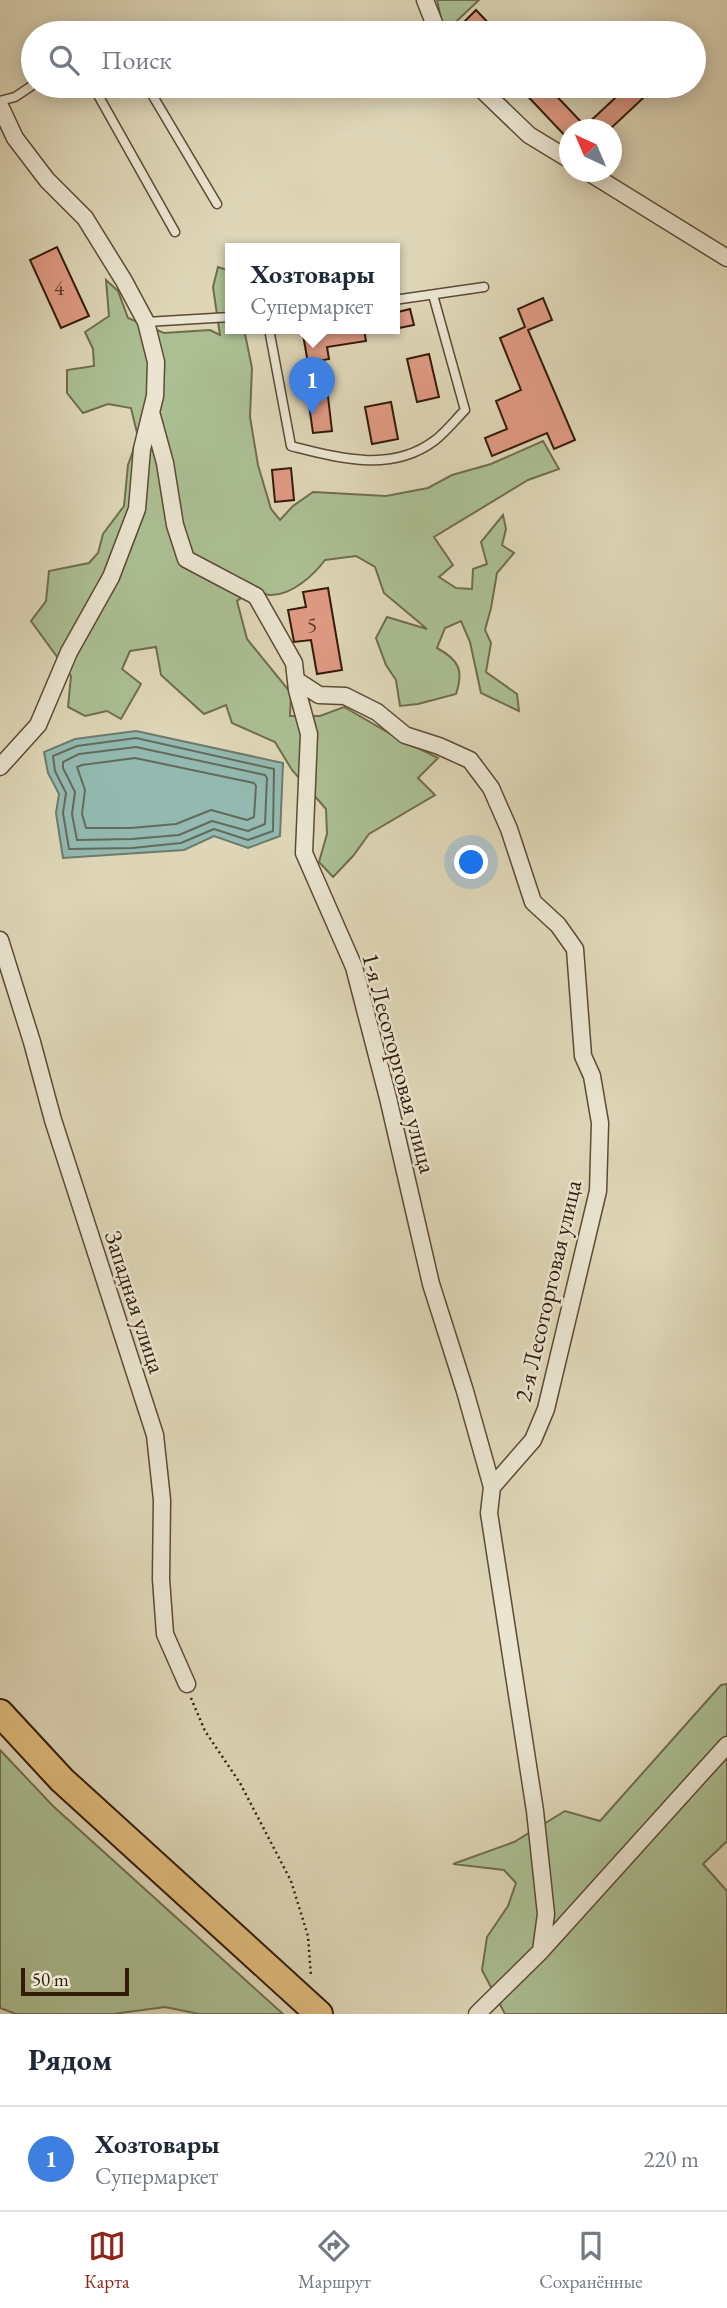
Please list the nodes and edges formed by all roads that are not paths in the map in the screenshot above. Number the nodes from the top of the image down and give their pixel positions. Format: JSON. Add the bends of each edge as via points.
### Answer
{"nodes":[{"id":1,"x":425,"y":0,"type":"edge"},
{"id":2,"x":433,"y":21,"type":"edge"},
{"id":3,"x":21,"y":93,"type":"edge"},
{"id":4,"x":100,"y":98,"type":"edge"},
{"id":5,"x":154,"y":98,"type":"edge"},
{"id":6,"x":490,"y":98,"type":"edge"},
{"id":7,"x":0,"y":104,"type":"edge"},
{"id":8,"x":559,"y":154,"type":"edge"},
{"id":9,"x":604,"y":182,"type":"edge"},
{"id":10,"x":217,"y":204,"type":"dead end"},
{"id":11,"x":175,"y":232,"type":"dead end"},
{"id":12,"x":727,"y":258,"type":"edge"},
{"id":13,"x":484,"y":286,"type":"dead end"},
{"id":14,"x":433,"y":295,"type":"junction"},
{"id":15,"x":400,"y":299,"type":"edge"},
{"id":16,"x":225,"y":317,"type":"edge"},
{"id":17,"x":145,"y":322,"type":"junction"},
{"id":18,"x":270,"y":334,"type":"edge"},
{"id":19,"x":151,"y":412,"type":"junction"},
{"id":20,"x":296,"y":680,"type":"junction"},
{"id":21,"x":0,"y":767,"type":"edge"},
{"id":22,"x":0,"y":940,"type":"edge"},
{"id":23,"x":492,"y":1487,"type":"junction"},
{"id":24,"x":187,"y":1684,"type":"road end"},
{"id":25,"x":0,"y":1713,"type":"edge"},
{"id":26,"x":727,"y":1745,"type":"edge"},
{"id":27,"x":541,"y":1951,"type":"junction"},
{"id":28,"x":316,"y":2011,"type":"edge"},
{"id":29,"x":477,"y":2014,"type":"edge"}],
"edges":[{"from":1,"to":2,"type":"street"},
{"from":3,"to":7,"type":"lane"},
{"from":4,"to":11,"type":"lane"},
{"from":5,"to":10,"type":"lane"},
{"from":6,"to":8,"type":"street","via":[[529,135]]},
{"from":7,"to":17,"type":"street","via":[[15,138],[47,180],[85,218]]},
{"from":9,"to":12,"type":"street"},
{"from":13,"to":14,"type":"lane"},
{"from":14,"to":15,"type":"lane"},
{"from":14,"to":18,"type":"lane","via":[[465,410],[433,442],[400,458],[362,462],[291,446]]},
{"from":16,"to":17,"type":"lane"},
{"from":17,"to":19,"type":"street","via":[[156,362]]},
{"from":19,"to":20,"type":"street","name":"1-я Лесоторговая улица","via":[[186,559],[256,596],[294,663]]},
{"from":19,"to":21,"type":"street","via":[[142,449],[137,509],[111,577],[69,652],[38,725]]},
{"from":20,"to":23,"type":"street","name":"1-я Лесоторговая улица","via":[[309,734],[304,853],[354,967],[431,1284]]},
{"from":20,"to":23,"type":"street","name":"2-я Лесоторговая улица","via":[[319,695],[345,696],[377,712],[405,736],[470,760],[491,788],[533,902],[575,949],[583,1056],[592,1076],[600,1123],[598,1191],[546,1409],[533,1440]]},
{"from":22,"to":24,"type":"street","name":"Западная улица","via":[[155,1435],[162,1500],[165,1634]]},
{"from":23,"to":27,"type":"street","via":[[489,1513],[547,1914]]},
{"from":25,"to":28,"type":"main road","via":[[62,1780]]},
{"from":26,"to":27,"type":"street"},
{"from":27,"to":29,"type":"street"}]}
